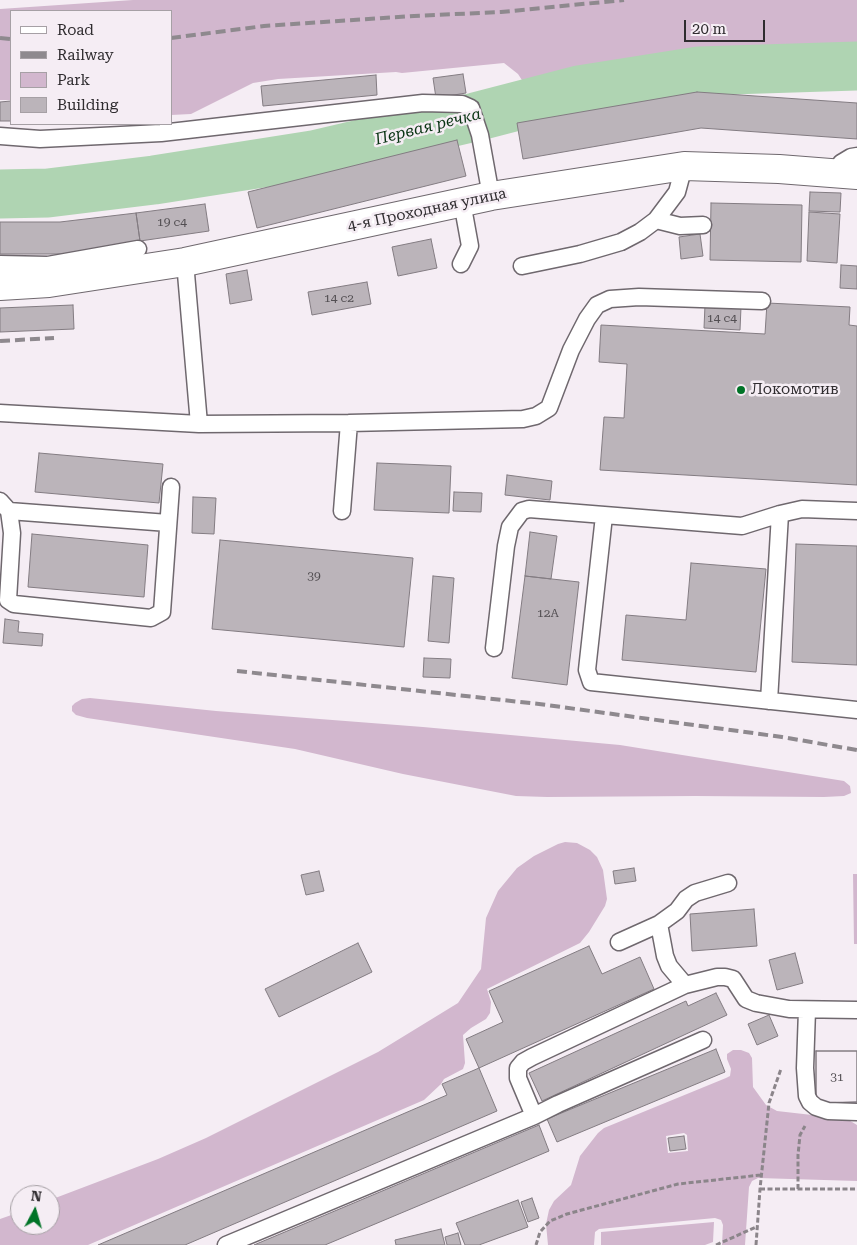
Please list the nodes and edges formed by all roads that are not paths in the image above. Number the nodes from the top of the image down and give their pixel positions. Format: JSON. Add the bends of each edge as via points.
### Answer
{"nodes":[{"id":1,"x":0,"y":136,"type":"edge"},
{"id":2,"x":857,"y":156,"type":"edge"},
{"id":3,"x":684,"y":166,"type":"junction"},
{"id":4,"x":847,"y":174,"type":"edge"},
{"id":5,"x":491,"y":196,"type":"junction"},
{"id":6,"x":462,"y":202,"type":"junction"},
{"id":7,"x":656,"y":220,"type":"junction"},
{"id":8,"x":703,"y":226,"type":"dead end"},
{"id":9,"x":138,"y":249,"type":"dead end"},
{"id":10,"x":184,"y":262,"type":"junction"},
{"id":11,"x":0,"y":264,"type":"edge"},
{"id":12,"x":461,"y":264,"type":"dead end"},
{"id":13,"x":522,"y":266,"type":"dead end"},
{"id":14,"x":0,"y":286,"type":"edge"},
{"id":15,"x":762,"y":301,"type":"dead end"},
{"id":16,"x":0,"y":413,"type":"edge"},
{"id":17,"x":349,"y":423,"type":"junction"},
{"id":18,"x":199,"y":424,"type":"junction"},
{"id":19,"x":171,"y":487,"type":"dead end"},
{"id":20,"x":4,"y":506,"type":"edge"},
{"id":21,"x":342,"y":511,"type":"dead end"},
{"id":22,"x":857,"y":511,"type":"edge"},
{"id":23,"x":780,"y":514,"type":"junction"},
{"id":24,"x":604,"y":516,"type":"junction"},
{"id":25,"x":168,"y":523,"type":"junction"},
{"id":26,"x":494,"y":648,"type":"dead end"},
{"id":27,"x":769,"y":700,"type":"junction"},
{"id":28,"x":857,"y":710,"type":"edge"},
{"id":29,"x":728,"y":883,"type":"dead end"},
{"id":30,"x":659,"y":924,"type":"junction"},
{"id":31,"x":619,"y":942,"type":"dead end"},
{"id":32,"x":686,"y":984,"type":"junction"},
{"id":33,"x":807,"y":1010,"type":"junction"},
{"id":34,"x":857,"y":1010,"type":"edge"},
{"id":35,"x":703,"y":1040,"type":"dead end"},
{"id":36,"x":857,"y":1112,"type":"edge"},
{"id":37,"x":534,"y":1116,"type":"junction"},
{"id":38,"x":226,"y":1245,"type":"edge"}],
"edges":[{"from":1,"to":5,"type":"lane","via":[[40,139],[161,133],[423,103],[462,104],[471,108],[480,134]]},
{"from":2,"to":4,"type":"lane","via":[[841,163]]},
{"from":3,"to":4,"type":"street","name":"4-я Проходная улица"},
{"from":3,"to":5,"type":"street","name":"4-я Проходная улица"},
{"from":3,"to":7,"type":"lane","via":[[677,192]]},
{"from":5,"to":6,"type":"street","name":"4-я Проходная улица"},
{"from":6,"to":10,"type":"street","name":"4-я Проходная улица"},
{"from":6,"to":12,"type":"lane","via":[[470,246]]},
{"from":7,"to":8,"type":"lane","via":[[680,226]]},
{"from":7,"to":13,"type":"lane","via":[[621,242]]},
{"from":9,"to":11,"type":"lane","via":[[48,265]]},
{"from":10,"to":14,"type":"street","name":"4-я Проходная улица","via":[[49,283]]},
{"from":10,"to":18,"type":"lane"},
{"from":15,"to":17,"type":"lane","via":[[610,298],[597,305],[587,319],[571,350],[549,408],[536,416],[523,419]]},
{"from":16,"to":18,"type":"lane"},
{"from":17,"to":18,"type":"lane"},
{"from":17,"to":21,"type":"lane"},
{"from":19,"to":25,"type":"lane"},
{"from":20,"to":25,"type":"lane"},
{"from":20,"to":25,"type":"lane","via":[[12,533],[8,600],[14,604],[151,618],[162,612]]},
{"from":22,"to":23,"type":"lane","via":[[802,509]]},
{"from":23,"to":24,"type":"lane","via":[[742,526]]},
{"from":23,"to":27,"type":"lane"},
{"from":24,"to":26,"type":"lane","via":[[529,509],[516,518],[510,527],[506,546]]},
{"from":24,"to":27,"type":"lane","via":[[587,670],[591,682]]},
{"from":27,"to":28,"type":"lane"},
{"from":29,"to":30,"type":"lane","via":[[696,893]]},
{"from":30,"to":31,"type":"lane"},
{"from":30,"to":32,"type":"lane","via":[[669,966]]},
{"from":32,"to":33,"type":"lane","via":[[725,977],[733,979],[746,999]]},
{"from":32,"to":37,"type":"lane","via":[[523,1062],[518,1068],[518,1078]]},
{"from":33,"to":34,"type":"lane"},
{"from":33,"to":36,"type":"lane","via":[[806,1096],[816,1107],[828,1111]]},
{"from":35,"to":37,"type":"lane"},
{"from":37,"to":38,"type":"lane"}]}
